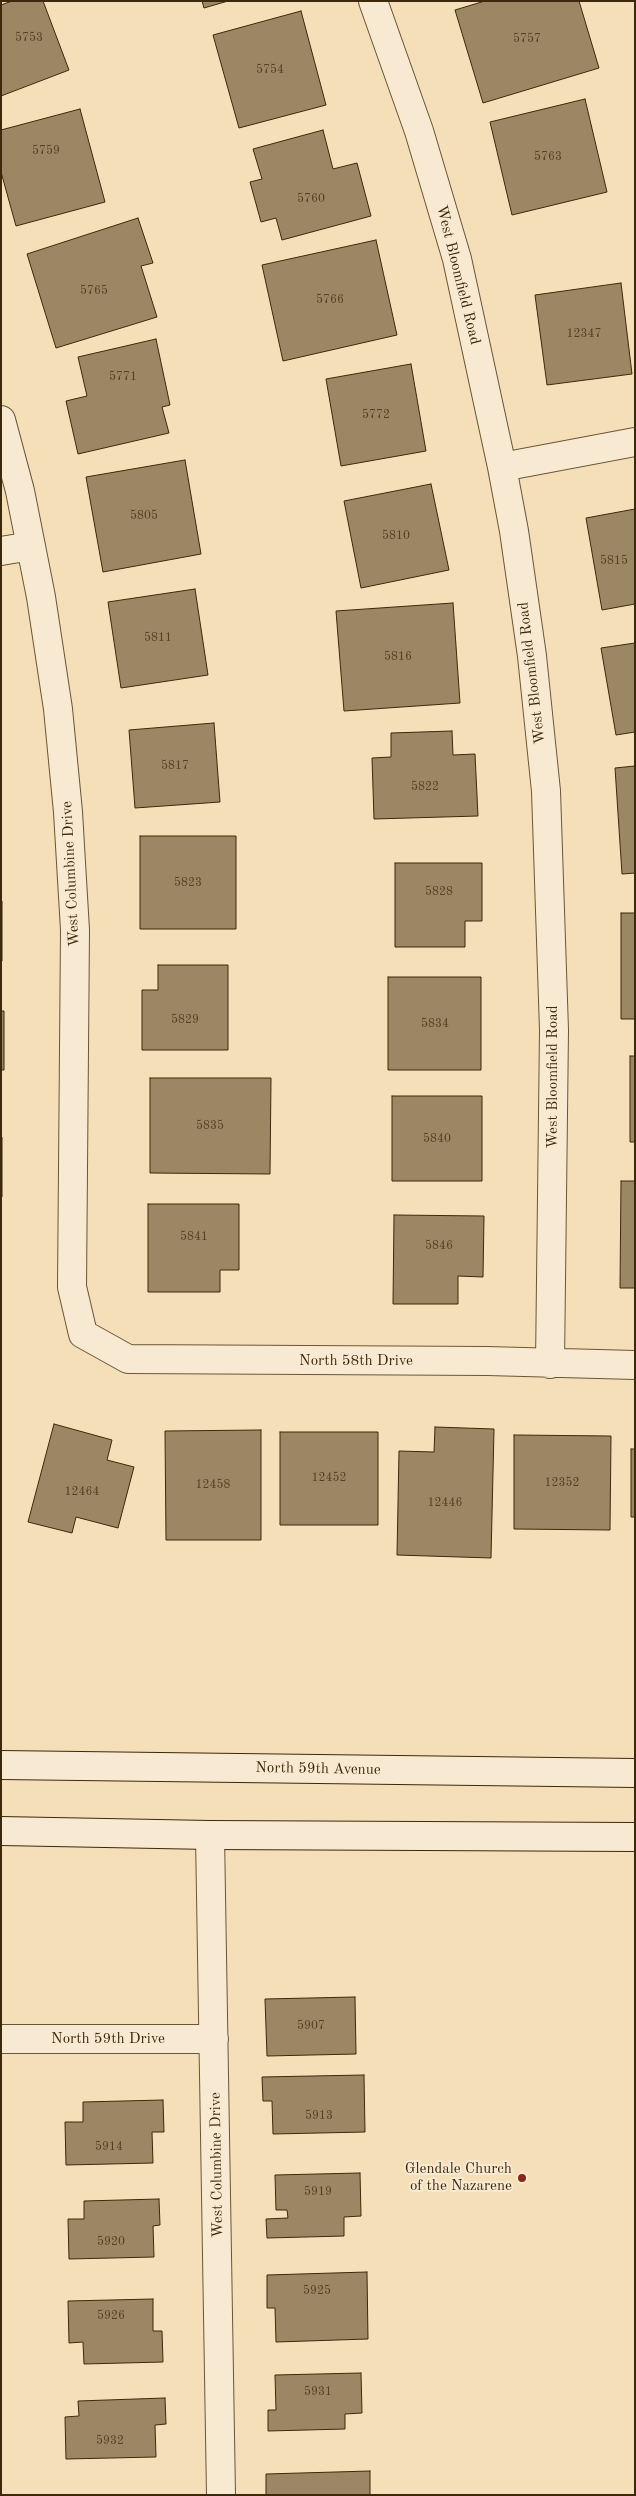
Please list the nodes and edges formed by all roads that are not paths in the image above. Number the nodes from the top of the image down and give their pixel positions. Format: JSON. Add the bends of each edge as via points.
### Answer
{"nodes":[{"id":1,"x":374,"y":1,"type":"edge"},
{"id":2,"x":1,"y":420,"type":"edge"},
{"id":3,"x":635,"y":442,"type":"edge"},
{"id":4,"x":502,"y":467,"type":"junction"},
{"id":5,"x":31,"y":546,"type":"junction"},
{"id":6,"x":1,"y":551,"type":"edge"},
{"id":7,"x":83,"y":1334,"type":"joint"},
{"id":8,"x":550,"y":1364,"type":"junction"},
{"id":9,"x":635,"y":1365,"type":"edge"},
{"id":10,"x":1,"y":1766,"type":"edge"},
{"id":11,"x":635,"y":1773,"type":"edge"},
{"id":12,"x":1,"y":1831,"type":"edge"},
{"id":13,"x":210,"y":1835,"type":"junction"},
{"id":14,"x":635,"y":1836,"type":"edge"},
{"id":15,"x":1,"y":2039,"type":"edge"},
{"id":16,"x":214,"y":2039,"type":"junction"},
{"id":17,"x":221,"y":2495,"type":"edge"}],
"edges":[{"from":1,"to":4,"type":"street","name":"West Bloomfield Road","via":[[457,259]]},
{"from":2,"to":5,"type":"street","name":"West Columbine Drive"},
{"from":3,"to":4,"type":"street"},
{"from":4,"to":8,"type":"street","name":"West Bloomfield Road","via":[[532,656],[546,791],[554,1030]]},
{"from":5,"to":6,"type":"street"},
{"from":5,"to":7,"type":"street","name":"West Columbine Drive","via":[[58,709],[68,812],[75,930],[72,1287]]},
{"from":7,"to":8,"type":"street","name":"North 58th Drive","via":[[128,1359]]},
{"from":8,"to":9,"type":"street","name":"North 58th Drive"},
{"from":10,"to":11,"type":"street","name":"North 59th Avenue"},
{"from":12,"to":13,"type":"street"},
{"from":13,"to":14,"type":"street"},
{"from":13,"to":16,"type":"street","name":"West Columbine Drive"},
{"from":15,"to":16,"type":"street","name":"North 59th Drive"},
{"from":16,"to":17,"type":"street","name":"West Columbine Drive"}]}
